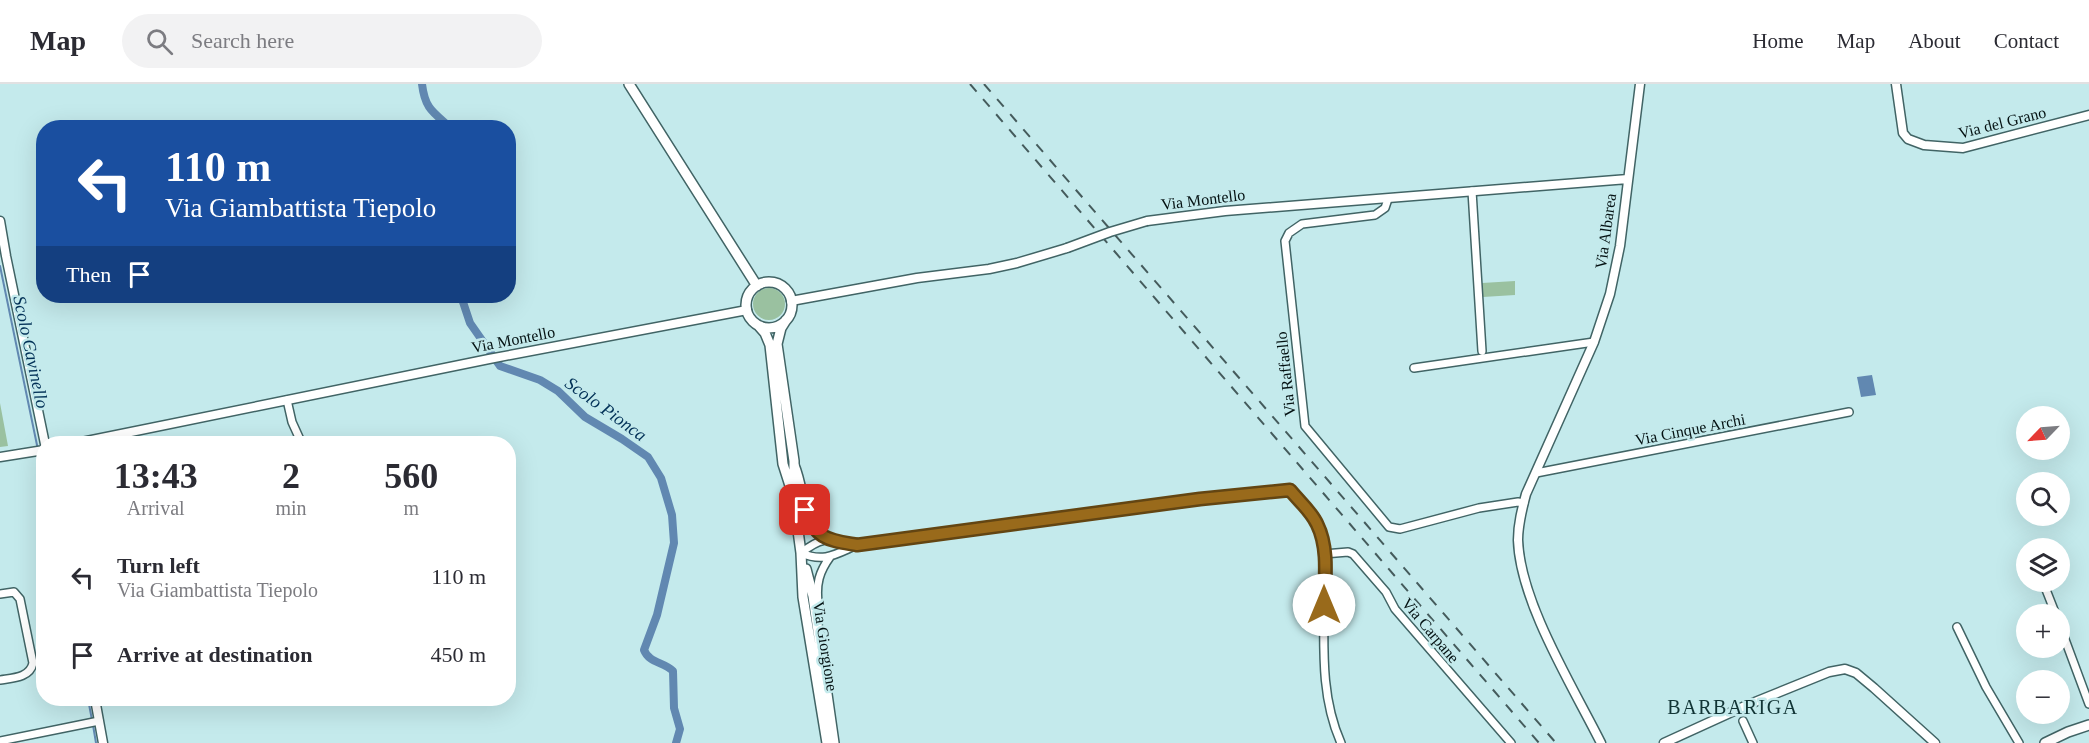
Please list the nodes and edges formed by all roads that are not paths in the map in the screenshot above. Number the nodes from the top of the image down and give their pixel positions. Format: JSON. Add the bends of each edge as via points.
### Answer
{"nodes":[{"id":1,"x":629,"y":84,"type":"edge"},
{"id":2,"x":1640,"y":84,"type":"edge"},
{"id":3,"x":1896,"y":84,"type":"edge"},
{"id":4,"x":2089,"y":115,"type":"edge"},
{"id":5,"x":1628,"y":179,"type":"junction"},
{"id":6,"x":1472,"y":191,"type":"junction"},
{"id":7,"x":1388,"y":199,"type":"junction"},
{"id":8,"x":0,"y":221,"type":"edge"},
{"id":9,"x":757,"y":286,"type":"junction"},
{"id":10,"x":791,"y":301,"type":"junction"},
{"id":11,"x":747,"y":310,"type":"junction"},
{"id":12,"x":786,"y":320,"type":"junction"},
{"id":13,"x":758,"y":325,"type":"junction"},
{"id":14,"x":1594,"y":342,"type":"junction"},
{"id":15,"x":1482,"y":351,"type":"dead end"},
{"id":16,"x":1414,"y":368,"type":"dead end"},
{"id":17,"x":287,"y":400,"type":"junction"},
{"id":18,"x":1849,"y":412,"type":"dead end"},
{"id":19,"x":38,"y":436,"type":"edge"},
{"id":20,"x":111,"y":436,"type":"edge"},
{"id":21,"x":298,"y":436,"type":"edge"},
{"id":22,"x":36,"y":450,"type":"edge"},
{"id":23,"x":0,"y":457,"type":"edge"},
{"id":24,"x":794,"y":461,"type":"junction"},
{"id":25,"x":1536,"y":473,"type":"junction"},
{"id":26,"x":794,"y":501,"type":"junction"},
{"id":27,"x":1524,"y":503,"type":"junction"},
{"id":28,"x":824,"y":538,"type":"junction"},
{"id":29,"x":857,"y":545,"type":"junction"},
{"id":30,"x":801,"y":553,"type":"junction"},
{"id":31,"x":1324,"y":554,"type":"junction"},
{"id":32,"x":830,"y":557,"type":"junction"},
{"id":33,"x":0,"y":594,"type":"edge"},
{"id":34,"x":1957,"y":627,"type":"dead end"},
{"id":35,"x":2070,"y":653,"type":"edge"},
{"id":36,"x":0,"y":680,"type":"edge"},
{"id":37,"x":2089,"y":704,"type":"edge"},
{"id":38,"x":94,"y":706,"type":"edge"},
{"id":39,"x":1743,"y":721,"type":"dead end"},
{"id":40,"x":93,"y":722,"type":"junction"},
{"id":41,"x":831,"y":724,"type":"junction"},
{"id":42,"x":2089,"y":725,"type":"edge"},
{"id":43,"x":0,"y":741,"type":"edge"},
{"id":44,"x":103,"y":743,"type":"edge"},
{"id":45,"x":827,"y":743,"type":"edge"},
{"id":46,"x":834,"y":743,"type":"edge"},
{"id":47,"x":1341,"y":743,"type":"edge"},
{"id":48,"x":1511,"y":743,"type":"edge"},
{"id":49,"x":1601,"y":743,"type":"edge"},
{"id":50,"x":1664,"y":743,"type":"edge"},
{"id":51,"x":1753,"y":743,"type":"edge"},
{"id":52,"x":1935,"y":743,"type":"edge"},
{"id":53,"x":2019,"y":743,"type":"edge"},
{"id":54,"x":2045,"y":743,"type":"edge"}],
"edges":[{"from":1,"to":9,"type":"main road"},
{"from":2,"to":5,"type":"street","name":"Via Albarea"},
{"from":3,"to":4,"type":"street","name":"Via del Grano","via":[[1903,134],[1932,146],[1963,148]]},
{"from":5,"to":6,"type":"street","name":"Via Montello"},
{"from":5,"to":14,"type":"street","name":"Via Albarea","via":[[1617,265]]},
{"from":6,"to":7,"type":"street","name":"Via Montello"},
{"from":6,"to":15,"type":"street"},
{"from":7,"to":10,"type":"street","name":"Via Montello","bridge":true,"via":[[1147,221],[1017,263]]},
{"from":7,"to":27,"type":"street","name":"Via Raffaello","via":[[1376,215],[1302,224],[1288,232],[1285,241],[1305,426],[1389,527],[1400,529],[1479,508]]},
{"from":8,"to":19,"type":"street"},
{"from":9,"to":10,"type":"main road","via":[[766,282],[780,285]]},
{"from":9,"to":11,"type":"main road","via":[[748,296]]},
{"from":10,"to":12,"type":"main road"},
{"from":11,"to":13,"type":"main road"},
{"from":11,"to":17,"type":"street","name":"Via Montello"},
{"from":12,"to":13,"type":"main road","via":[[775,327]]},
{"from":12,"to":24,"type":"main road","name":"Via Giorgione","via":[[777,344]]},
{"from":13,"to":26,"type":"main road","name":"Via Giorgione","via":[[770,345],[783,465]]},
{"from":14,"to":16,"type":"street"},
{"from":14,"to":25,"type":"street","name":"Via Albarea"},
{"from":17,"to":20,"type":"street","name":"Via Montello"},
{"from":17,"to":21,"type":"street"},
{"from":18,"to":25,"type":"street","name":"Via Cinque Archi"},
{"from":22,"to":23,"type":"street"},
{"from":24,"to":26,"type":"main road","name":"Via Giorgione"},
{"from":24,"to":28,"type":"street","via":[[808,519]]},
{"from":25,"to":27,"type":"street","name":"Via Albarea"},
{"from":26,"to":30,"type":"main road","name":"Via Giorgione"},
{"from":27,"to":49,"type":"street","name":"Via Albarea","via":[[1518,539],[1529,589],[1546,636]]},
{"from":28,"to":29,"type":"street"},
{"from":28,"to":30,"type":"street"},
{"from":29,"to":31,"type":"street","via":[[1290,490],[1317,523]]},
{"from":29,"to":32,"type":"street"},
{"from":30,"to":32,"type":"street"},
{"from":30,"to":41,"type":"main road","name":"Via Giorgione","via":[[813,596]]},
{"from":30,"to":45,"type":"main road","name":"Via Giorgione","via":[[804,607]]},
{"from":31,"to":47,"type":"street","via":[[1324,671]]},
{"from":31,"to":48,"type":"street","name":"Via Carpane","via":[[1353,554],[1386,592],[1395,609]]},
{"from":32,"to":41,"type":"street","name":"Via Giorgione","via":[[817,582]]},
{"from":33,"to":36,"type":"street","via":[[14,592],[20,600],[33,663],[27,674]]},
{"from":34,"to":53,"type":"street"},
{"from":35,"to":37,"type":"street"},
{"from":38,"to":40,"type":"street"},
{"from":39,"to":51,"type":"street"},
{"from":40,"to":43,"type":"street"},
{"from":40,"to":44,"type":"street"},
{"from":41,"to":46,"type":"main road","name":"Via Giorgione"},
{"from":42,"to":54,"type":"main road"},
{"from":50,"to":52,"type":"street","via":[[1745,706],[1845,669],[1856,673]]}]}
